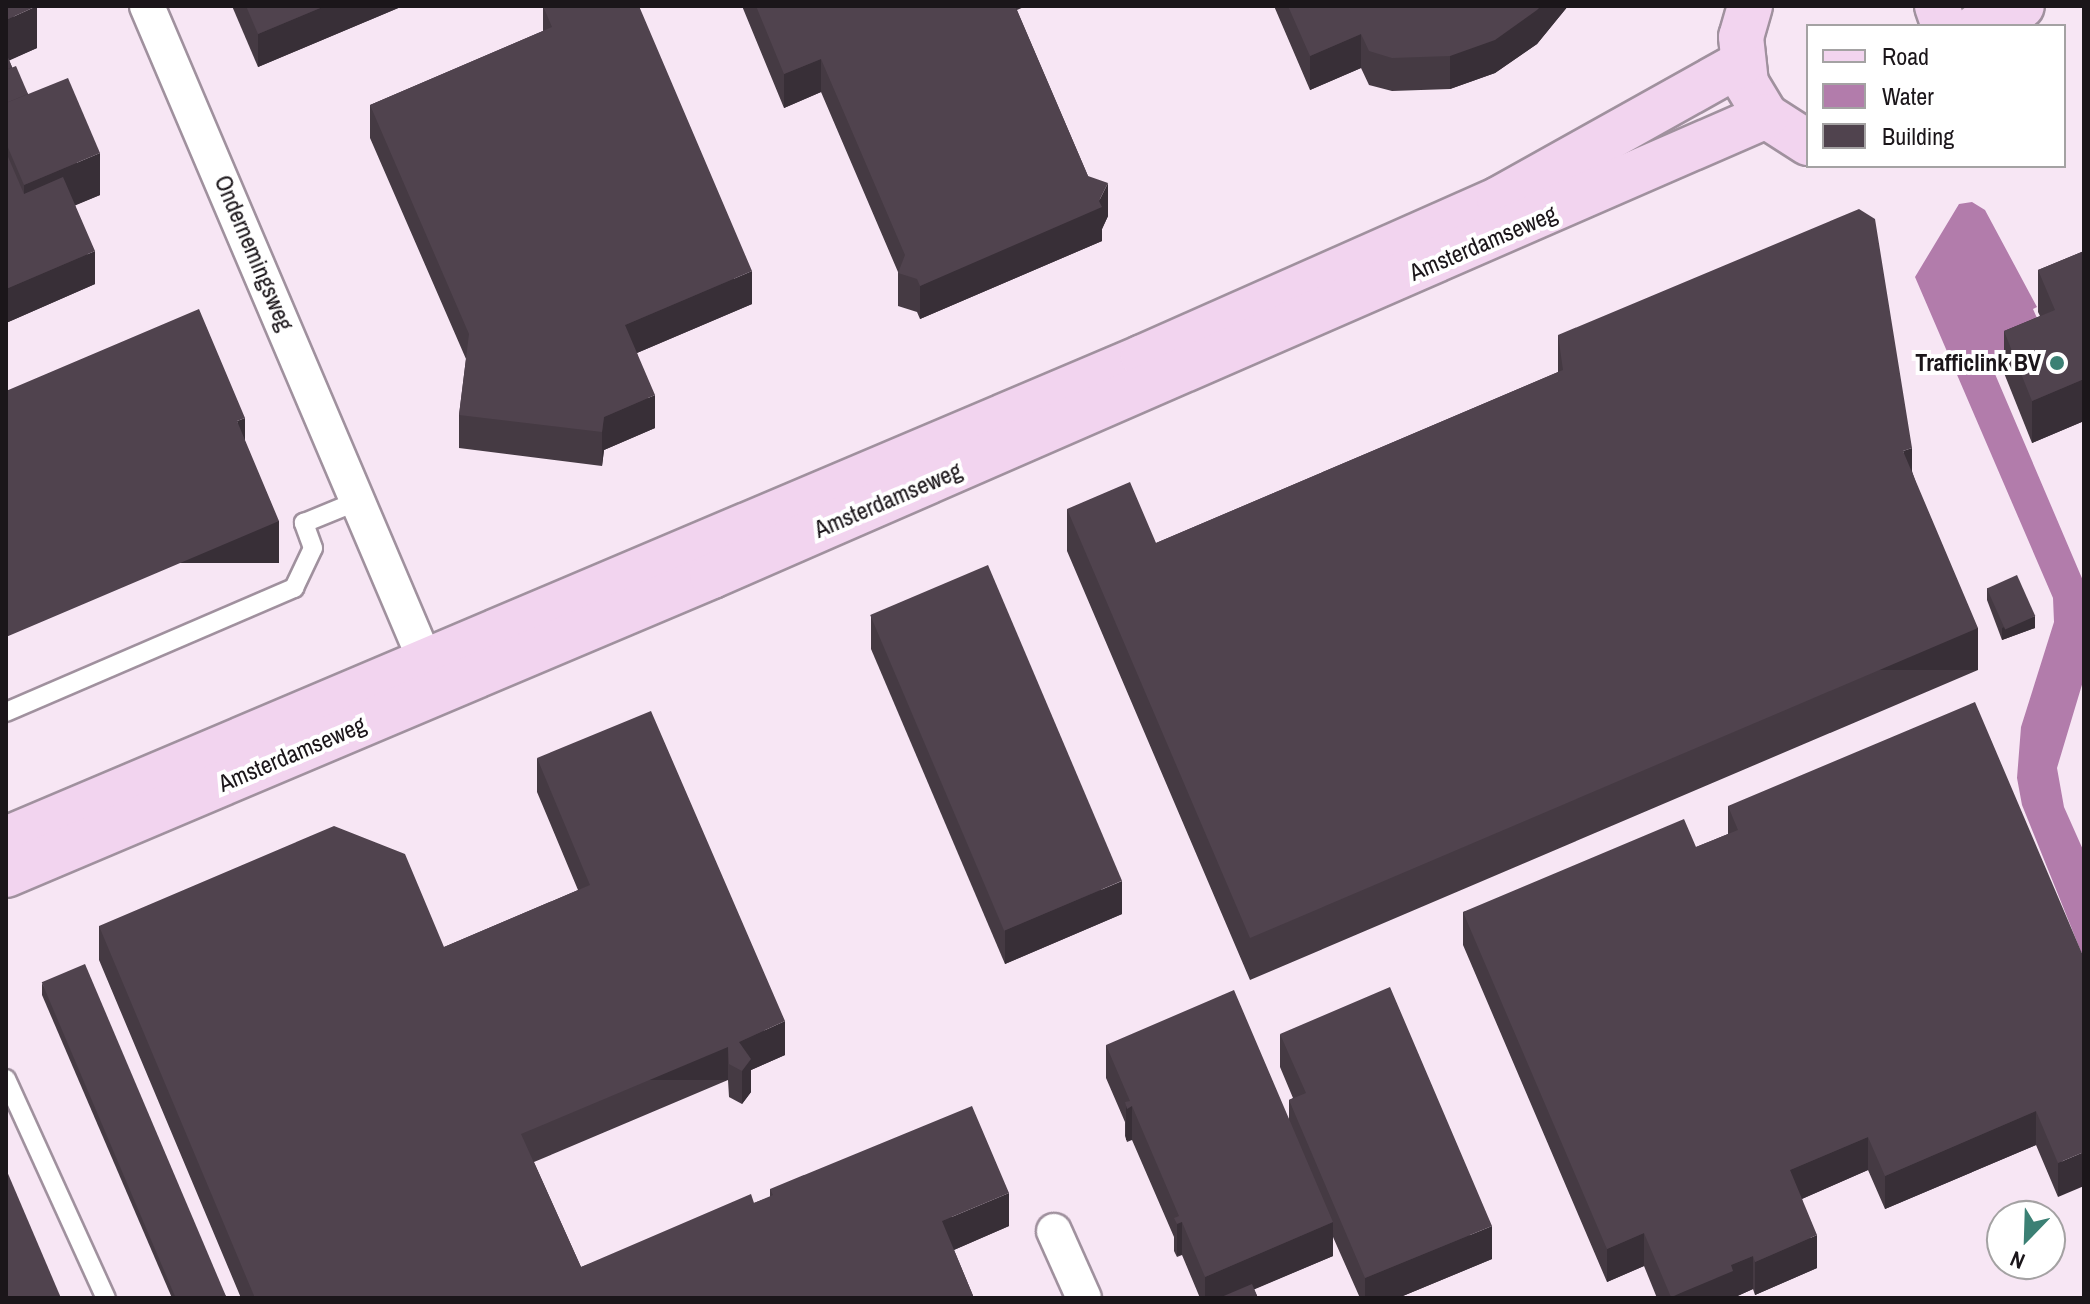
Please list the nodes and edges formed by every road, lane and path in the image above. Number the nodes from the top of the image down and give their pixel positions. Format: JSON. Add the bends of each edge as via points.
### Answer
{"nodes":[{"id":1,"x":147,"y":6,"type":"edge"},
{"id":2,"x":1750,"y":6,"type":"edge"},
{"id":3,"x":2022,"y":6,"type":"edge"},
{"id":4,"x":1982,"y":24,"type":"edge"},
{"id":5,"x":1741,"y":64,"type":"junction"},
{"id":6,"x":1766,"y":116,"type":"junction"},
{"id":7,"x":1806,"y":142,"type":"edge"},
{"id":8,"x":360,"y":500,"type":"junction"},
{"id":9,"x":425,"y":660,"type":"junction"},
{"id":10,"x":6,"y":712,"type":"edge"},
{"id":11,"x":6,"y":839,"type":"edge"},
{"id":12,"x":6,"y":875,"type":"edge"},
{"id":13,"x":6,"y":1079,"type":"edge"},
{"id":14,"x":1054,"y":1231,"type":"dead end"},
{"id":15,"x":106,"y":1298,"type":"edge"},
{"id":16,"x":1084,"y":1298,"type":"edge"}],
"edges":[{"from":1,"to":8,"type":"street","name":"Ondernemingsweg"},
{"from":2,"to":5,"type":"street","via":[[1741,37]]},
{"from":3,"to":4,"type":"street"},
{"from":5,"to":6,"type":"street"},
{"from":5,"to":9,"type":"street","name":"Amsterdamseweg","via":[[1499,199],[1143,357]]},
{"from":6,"to":7,"type":"street"},
{"from":6,"to":12,"type":"street","name":"Amsterdamseweg","via":[[785,545]]},
{"from":8,"to":9,"type":"street","name":"Ondernemingsweg"},
{"from":8,"to":10,"type":"lane","via":[[304,523],[313,548],[294,588]]},
{"from":9,"to":11,"type":"street","name":"Amsterdamseweg"},
{"from":13,"to":15,"type":"lane"},
{"from":14,"to":16,"type":"street"}]}
